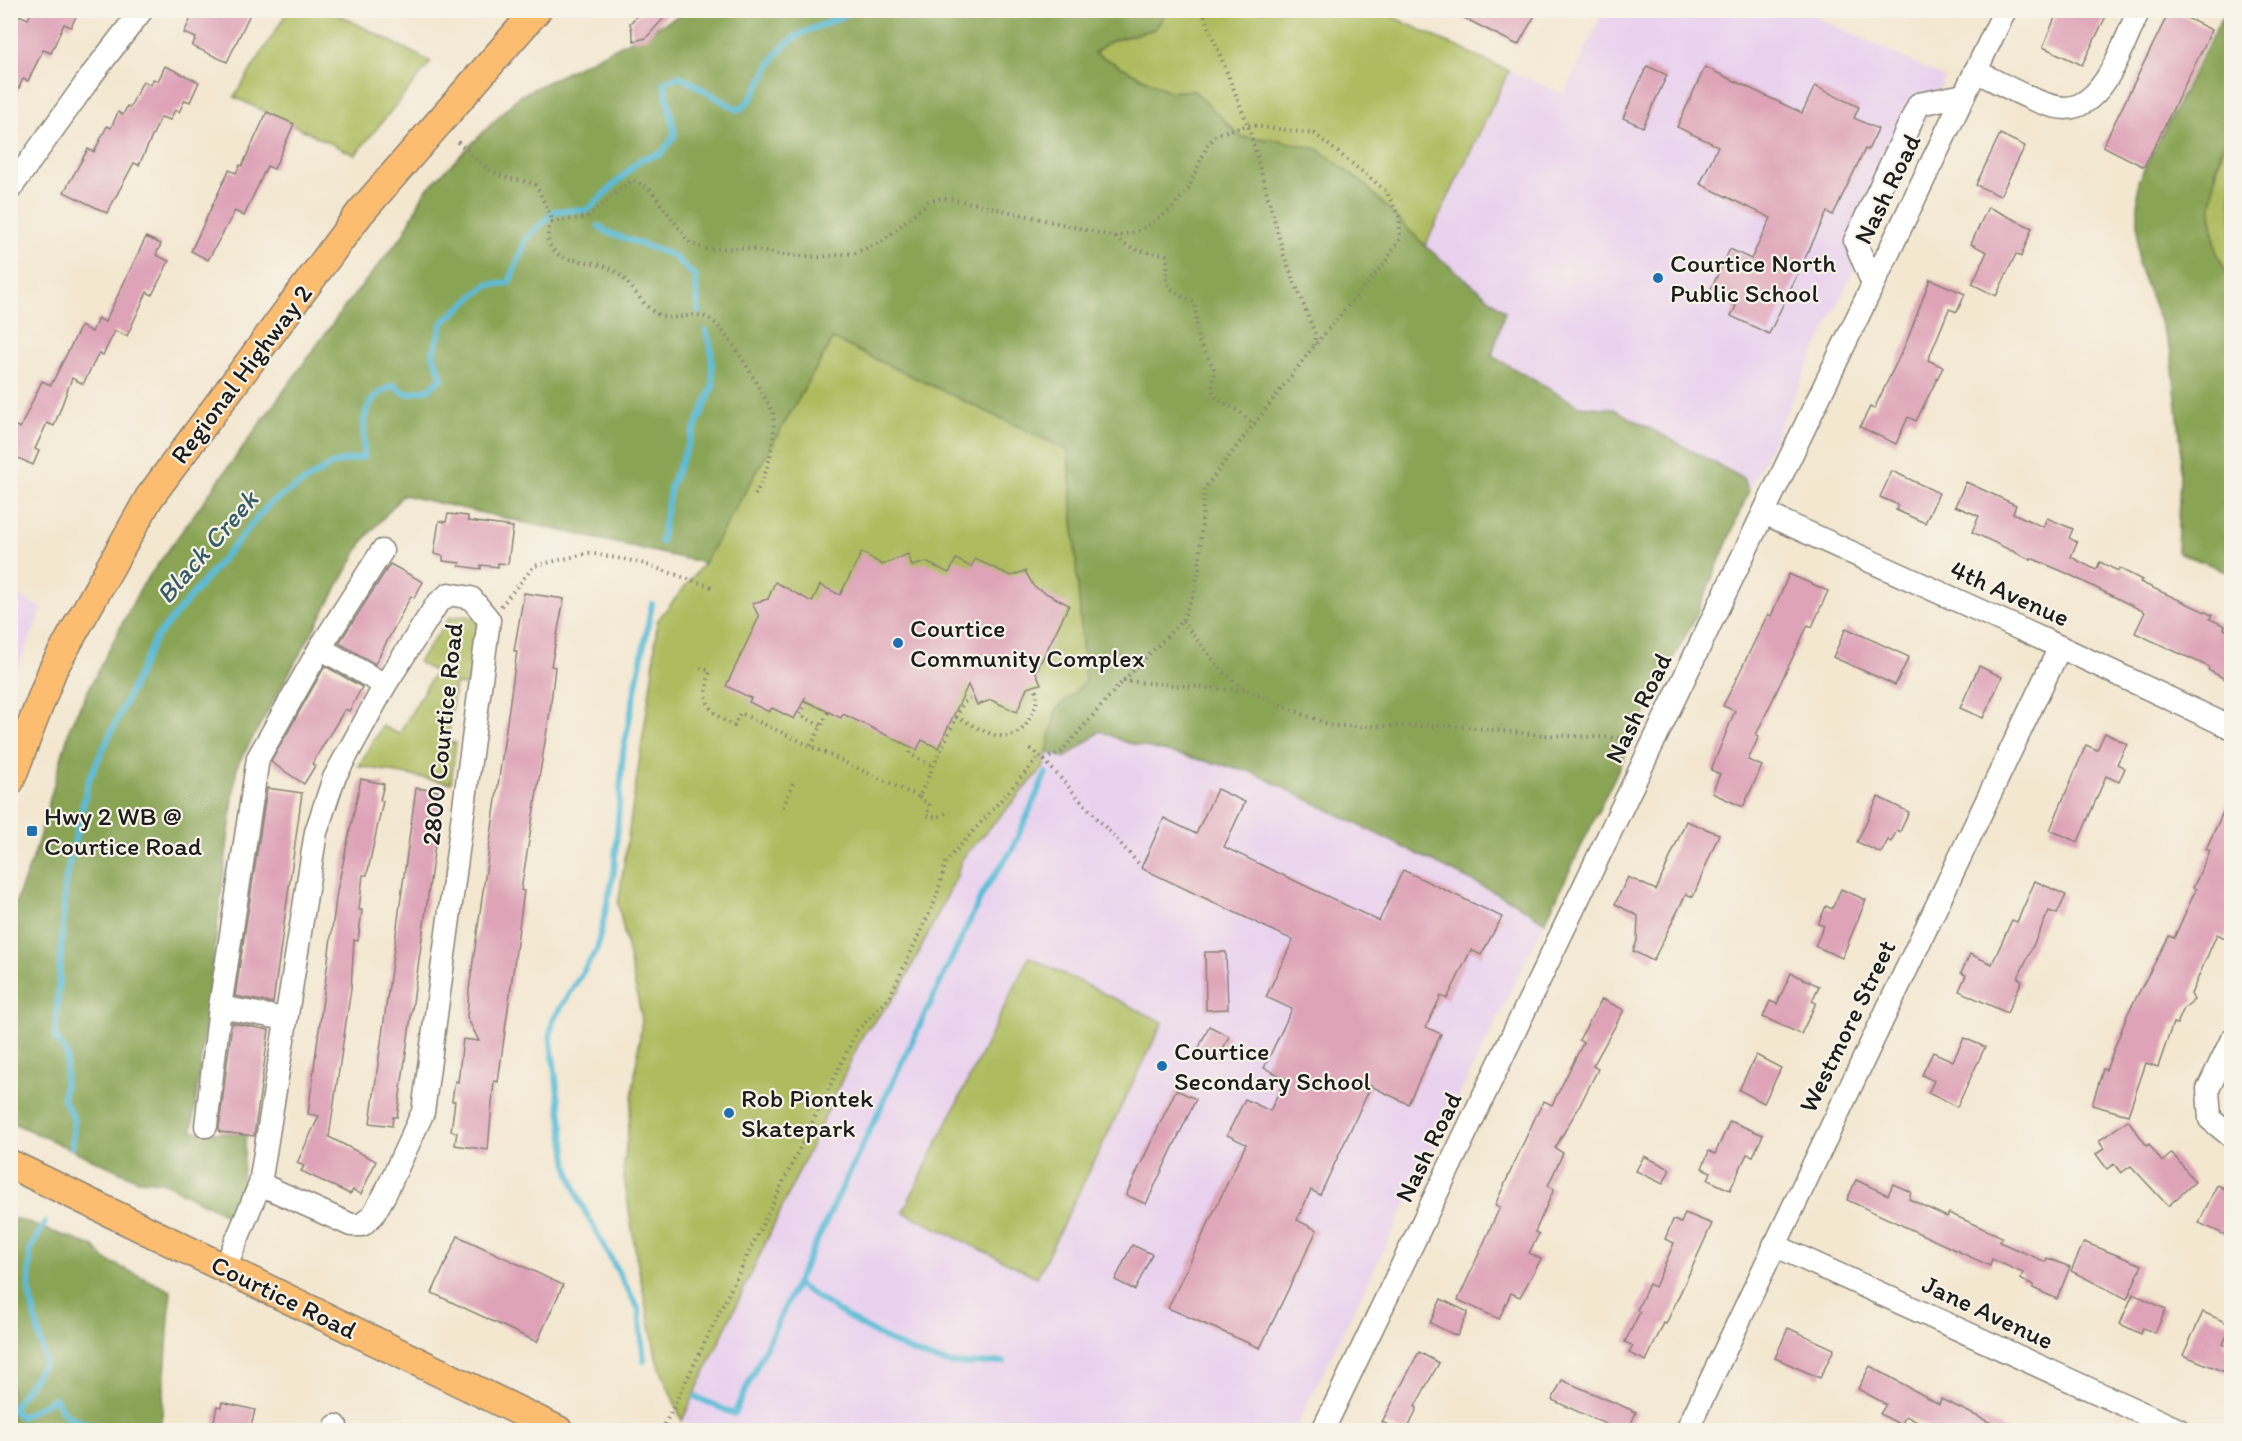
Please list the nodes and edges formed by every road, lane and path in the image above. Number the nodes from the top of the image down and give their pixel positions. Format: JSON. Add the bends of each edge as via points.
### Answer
{"nodes":[{"id":1,"x":142,"y":10,"type":"edge"},
{"id":2,"x":537,"y":10,"type":"edge"},
{"id":3,"x":1202,"y":10,"type":"edge"},
{"id":4,"x":2005,"y":10,"type":"edge"},
{"id":5,"x":2139,"y":10,"type":"edge"},
{"id":6,"x":1975,"y":71,"type":"junction"},
{"id":7,"x":1964,"y":95,"type":"junction"},
{"id":8,"x":1248,"y":125,"type":"junction"},
{"id":9,"x":458,"y":142,"type":"dead end"},
{"id":10,"x":10,"y":189,"type":"edge"},
{"id":11,"x":550,"y":222,"type":"junction"},
{"id":12,"x":1116,"y":237,"type":"junction"},
{"id":13,"x":1873,"y":284,"type":"junction"},
{"id":14,"x":1314,"y":346,"type":"junction"},
{"id":15,"x":1253,"y":424,"type":"junction"},
{"id":16,"x":755,"y":495,"type":"dead end"},
{"id":17,"x":1764,"y":513,"type":"junction"},
{"id":18,"x":382,"y":551,"type":"dead end"},
{"id":19,"x":715,"y":588,"type":"dead end"},
{"id":20,"x":489,"y":620,"type":"junction"},
{"id":21,"x":1182,"y":621,"type":"junction"},
{"id":22,"x":2060,"y":647,"type":"junction"},
{"id":23,"x":320,"y":648,"type":"junction"},
{"id":24,"x":700,"y":668,"type":"dead end"},
{"id":25,"x":1123,"y":681,"type":"junction"},
{"id":26,"x":385,"y":685,"type":"junction"},
{"id":27,"x":1035,"y":685,"type":"dead end"},
{"id":28,"x":1247,"y":691,"type":"junction"},
{"id":29,"x":804,"y":698,"type":"dead end"},
{"id":30,"x":970,"y":699,"type":"dead end"},
{"id":31,"x":828,"y":712,"type":"dead end"},
{"id":32,"x":956,"y":717,"type":"junction"},
{"id":33,"x":821,"y":726,"type":"junction"},
{"id":34,"x":2232,"y":728,"type":"edge"},
{"id":35,"x":1626,"y":738,"type":"dead end"},
{"id":36,"x":811,"y":746,"type":"junction"},
{"id":37,"x":910,"y":746,"type":"dead end"},
{"id":38,"x":1028,"y":747,"type":"dead end"},
{"id":39,"x":1040,"y":756,"type":"junction"},
{"id":40,"x":1044,"y":760,"type":"junction"},
{"id":41,"x":933,"y":766,"type":"junction"},
{"id":42,"x":10,"y":781,"type":"edge"},
{"id":43,"x":794,"y":782,"type":"dead end"},
{"id":44,"x":919,"y":797,"type":"junction"},
{"id":45,"x":783,"y":807,"type":"dead end"},
{"id":46,"x":946,"y":813,"type":"dead end"},
{"id":47,"x":1139,"y":864,"type":"dead end"},
{"id":48,"x":220,"y":1007,"type":"junction"},
{"id":49,"x":285,"y":1019,"type":"junction"},
{"id":50,"x":2232,"y":1039,"type":"edge"},
{"id":51,"x":206,"y":1126,"type":"dead end"},
{"id":52,"x":2232,"y":1137,"type":"edge"},
{"id":53,"x":10,"y":1164,"type":"edge"},
{"id":54,"x":23,"y":1178,"type":"edge"},
{"id":55,"x":260,"y":1184,"type":"junction"},
{"id":56,"x":1774,"y":1245,"type":"junction"},
{"id":57,"x":225,"y":1268,"type":"junction"},
{"id":58,"x":558,"y":1431,"type":"edge"},
{"id":59,"x":662,"y":1431,"type":"edge"},
{"id":60,"x":1323,"y":1431,"type":"edge"},
{"id":61,"x":1688,"y":1431,"type":"edge"},
{"id":62,"x":2179,"y":1431,"type":"edge"}],
"edges":[{"from":1,"to":10,"type":"street"},
{"from":2,"to":42,"type":"main road","name":"Regional Highway 2","via":[[360,213],[149,498],[53,669]]},
{"from":3,"to":8,"type":"path"},
{"from":4,"to":6,"type":"street","name":"Nash Road"},
{"from":5,"to":6,"type":"street","via":[[2102,87],[2086,103],[2064,108]]},
{"from":6,"to":7,"type":"street","name":"Nash Road"},
{"from":7,"to":13,"type":"street","name":"Nash Road"},
{"from":7,"to":13,"type":"street","via":[[1919,104],[1855,241]]},
{"from":8,"to":12,"type":"path","via":[[1217,134],[1207,146],[1188,189],[1171,210],[1141,230]]},
{"from":8,"to":14,"type":"path","via":[[1284,255],[1316,336]]},
{"from":8,"to":14,"type":"path","via":[[1314,134],[1386,191],[1400,218],[1400,239],[1384,264]]},
{"from":9,"to":11,"type":"path","via":[[488,170],[536,185]]},
{"from":11,"to":12,"type":"path","via":[[587,217],[632,180],[648,187],[690,243],[705,249],[744,248],[820,257],[855,253],[882,241],[927,202],[943,198]]},
{"from":11,"to":16,"type":"path","via":[[548,243],[559,255],[594,261],[613,270],[656,313],[671,318],[703,315],[726,336],[773,412],[770,462]]},
{"from":12,"to":15,"type":"path","via":[[1135,251],[1166,255],[1170,288],[1195,303],[1198,340],[1215,370],[1212,393]]},
{"from":13,"to":17,"type":"street","name":"Nash Road"},
{"from":14,"to":15,"type":"path"},
{"from":15,"to":21,"type":"path","via":[[1212,477],[1202,500],[1199,570]]},
{"from":17,"to":22,"type":"street","name":"4th Avenue"},
{"from":17,"to":60,"type":"street","name":"Nash Road"},
{"from":18,"to":23,"type":"street"},
{"from":19,"to":20,"type":"path","via":[[638,562],[589,553],[534,566]]},
{"from":20,"to":26,"type":"street","name":"2800 Courtice Road","via":[[471,598],[449,594],[437,604]]},
{"from":20,"to":55,"type":"street","name":"2800 Courtice Road","via":[[423,1112],[386,1194],[362,1225],[351,1225]]},
{"from":21,"to":25,"type":"path"},
{"from":21,"to":28,"type":"path","via":[[1223,672]]},
{"from":22,"to":34,"type":"street","name":"4th Avenue"},
{"from":22,"to":56,"type":"street","name":"Westmore Street"},
{"from":23,"to":26,"type":"street"},
{"from":23,"to":48,"type":"street","via":[[258,758]]},
{"from":24,"to":36,"type":"path","via":[[710,671],[705,689],[707,702],[720,718],[734,726],[740,713]]},
{"from":25,"to":28,"type":"path"},
{"from":25,"to":40,"type":"path","via":[[1061,752]]},
{"from":26,"to":49,"type":"street","name":"2800 Courtice Road","via":[[334,778],[316,832]]},
{"from":27,"to":32,"type":"path","via":[[1037,703],[1017,736],[1000,737]]},
{"from":28,"to":35,"type":"path","via":[[1332,726],[1456,726],[1540,735]]},
{"from":29,"to":33,"type":"path","via":[[807,700],[800,715]]},
{"from":30,"to":32,"type":"path","via":[[963,703]]},
{"from":31,"to":33,"type":"path"},
{"from":32,"to":41,"type":"path"},
{"from":33,"to":36,"type":"path"},
{"from":36,"to":44,"type":"path"},
{"from":37,"to":41,"type":"path","via":[[910,754]]},
{"from":38,"to":39,"type":"path"},
{"from":39,"to":40,"type":"path"},
{"from":39,"to":59,"type":"path","via":[[946,862],[936,898],[890,996],[857,1031]]},
{"from":40,"to":47,"type":"path"},
{"from":41,"to":44,"type":"path"},
{"from":43,"to":45,"type":"path"},
{"from":44,"to":46,"type":"path","via":[[929,805],[927,816]]},
{"from":48,"to":49,"type":"street"},
{"from":48,"to":51,"type":"street"},
{"from":49,"to":55,"type":"street","name":"2800 Courtice Road"},
{"from":50,"to":52,"type":"street","via":[[2208,1089],[2210,1119]]},
{"from":53,"to":54,"type":"main road","name":"Courtice Road"},
{"from":54,"to":57,"type":"main road","name":"Courtice Road"},
{"from":55,"to":57,"type":"street","name":"2800 Courtice Road"},
{"from":56,"to":61,"type":"street","name":"Westmore Street"},
{"from":56,"to":62,"type":"street","name":"Jane Avenue"},
{"from":57,"to":58,"type":"main road","name":"Courtice Road"}]}
